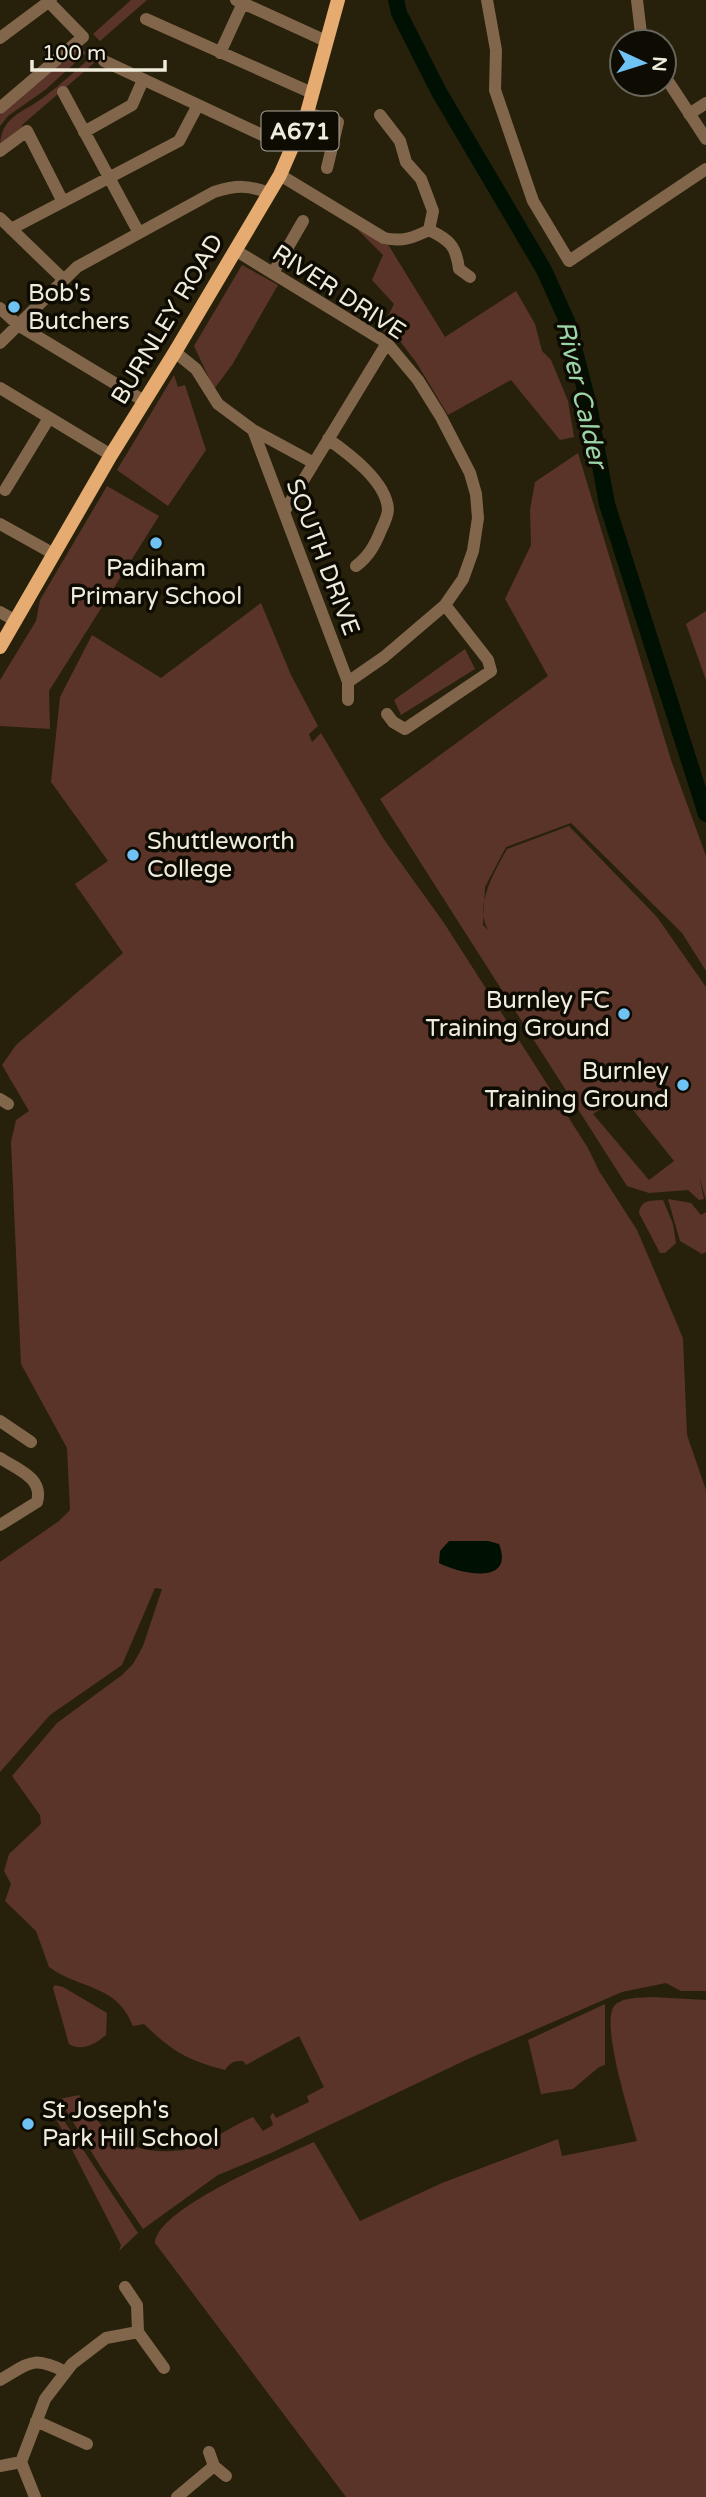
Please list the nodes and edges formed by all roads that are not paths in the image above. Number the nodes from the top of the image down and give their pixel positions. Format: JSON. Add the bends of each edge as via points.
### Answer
{"nodes":[{"id":1,"x":338,"y":0,"type":"edge"},
{"id":2,"x":487,"y":0,"type":"edge"},
{"id":3,"x":637,"y":0,"type":"edge"},
{"id":4,"x":50,"y":1,"type":"edge"},
{"id":5,"x":240,"y":2,"type":"edge"},
{"id":6,"x":258,"y":5,"type":"edge"},
{"id":7,"x":146,"y":19,"type":"dead end"},
{"id":8,"x":639,"y":28,"type":"edge"},
{"id":9,"x":0,"y":38,"type":"edge"},
{"id":10,"x":326,"y":41,"type":"junction"},
{"id":11,"x":220,"y":53,"type":"junction"},
{"id":12,"x":104,"y":61,"type":"dead end"},
{"id":13,"x":143,"y":80,"type":"junction"},
{"id":14,"x":63,"y":92,"type":"dead end"},
{"id":15,"x":313,"y":93,"type":"junction"},
{"id":16,"x":678,"y":96,"type":"edge"},
{"id":17,"x":706,"y":103,"type":"edge"},
{"id":18,"x":198,"y":105,"type":"junction"},
{"id":19,"x":0,"y":108,"type":"edge"},
{"id":20,"x":307,"y":113,"type":"junction"},
{"id":21,"x":690,"y":114,"type":"junction"},
{"id":22,"x":380,"y":115,"type":"dead end"},
{"id":23,"x":84,"y":132,"type":"junction"},
{"id":24,"x":706,"y":139,"type":"edge"},
{"id":25,"x":292,"y":149,"type":"junction"},
{"id":26,"x":0,"y":151,"type":"edge"},
{"id":27,"x":327,"y":168,"type":"dead end"},
{"id":28,"x":706,"y":169,"type":"edge"},
{"id":29,"x":280,"y":175,"type":"junction"},
{"id":30,"x":110,"y":178,"type":"junction"},
{"id":31,"x":270,"y":193,"type":"junction"},
{"id":32,"x":63,"y":202,"type":"junction"},
{"id":33,"x":0,"y":218,"type":"edge"},
{"id":34,"x":303,"y":221,"type":"dead end"},
{"id":35,"x":11,"y":229,"type":"junction"},
{"id":36,"x":429,"y":230,"type":"junction"},
{"id":37,"x":139,"y":233,"type":"junction"},
{"id":38,"x":235,"y":250,"type":"junction"},
{"id":39,"x":273,"y":273,"type":"junction"},
{"id":40,"x":470,"y":276,"type":"dead end"},
{"id":41,"x":63,"y":279,"type":"junction"},
{"id":42,"x":0,"y":307,"type":"edge"},
{"id":43,"x":18,"y":325,"type":"junction"},
{"id":44,"x":0,"y":343,"type":"edge"},
{"id":45,"x":387,"y":343,"type":"junction"},
{"id":46,"x":174,"y":352,"type":"junction"},
{"id":47,"x":0,"y":388,"type":"edge"},
{"id":48,"x":144,"y":401,"type":"junction"},
{"id":49,"x":49,"y":418,"type":"junction"},
{"id":50,"x":253,"y":430,"type":"junction"},
{"id":51,"x":328,"y":439,"type":"junction"},
{"id":52,"x":111,"y":455,"type":"junction"},
{"id":53,"x":314,"y":463,"type":"junction"},
{"id":54,"x":5,"y":491,"type":"dead end"},
{"id":55,"x":284,"y":512,"type":"junction"},
{"id":56,"x":0,"y":524,"type":"edge"},
{"id":57,"x":54,"y":554,"type":"junction"},
{"id":58,"x":356,"y":566,"type":"dead end"},
{"id":59,"x":445,"y":605,"type":"junction"},
{"id":60,"x":0,"y":612,"type":"edge"},
{"id":61,"x":16,"y":621,"type":"junction"},
{"id":62,"x":0,"y":647,"type":"edge"},
{"id":63,"x":348,"y":682,"type":"junction"},
{"id":64,"x":348,"y":700,"type":"dead end"},
{"id":65,"x":387,"y":714,"type":"dead end"},
{"id":66,"x":0,"y":1421,"type":"edge"},
{"id":67,"x":31,"y":1442,"type":"dead end"},
{"id":68,"x":0,"y":1458,"type":"edge"},
{"id":69,"x":0,"y":1525,"type":"edge"},
{"id":70,"x":125,"y":2287,"type":"dead end"},
{"id":71,"x":138,"y":2332,"type":"junction"},
{"id":72,"x":164,"y":2368,"type":"dead end"},
{"id":73,"x":65,"y":2372,"type":"junction"},
{"id":74,"x":0,"y":2380,"type":"edge"},
{"id":75,"x":36,"y":2421,"type":"junction"},
{"id":76,"x":87,"y":2444,"type":"dead end"},
{"id":77,"x":209,"y":2452,"type":"dead end"},
{"id":78,"x":21,"y":2462,"type":"junction"},
{"id":79,"x":0,"y":2466,"type":"edge"},
{"id":80,"x":214,"y":2466,"type":"junction"},
{"id":81,"x":226,"y":2476,"type":"dead end"},
{"id":82,"x":35,"y":2497,"type":"edge"},
{"id":83,"x":177,"y":2497,"type":"edge"}],
"edges":[{"from":1,"to":10,"type":"main road","name":"BURNLEY ROAD","number":"A671"},
{"from":2,"to":28,"type":"street","via":[[496,50],[495,90],[533,201],[569,261]]},
{"from":3,"to":8,"type":"street"},
{"from":4,"to":9,"type":"street"},
{"from":4,"to":19,"type":"street","via":[[83,37]]},
{"from":5,"to":6,"type":"street"},
{"from":5,"to":11,"type":"street"},
{"from":6,"to":10,"type":"street"},
{"from":7,"to":11,"type":"street"},
{"from":10,"to":15,"type":"main road","name":"BURNLEY ROAD","number":"A671"},
{"from":11,"to":15,"type":"street"},
{"from":12,"to":13,"type":"street"},
{"from":13,"to":18,"type":"street"},
{"from":13,"to":23,"type":"street","via":[[132,105]]},
{"from":14,"to":23,"type":"street"},
{"from":15,"to":20,"type":"main road","name":"BURNLEY ROAD","number":"A671"},
{"from":16,"to":21,"type":"street"},
{"from":17,"to":21,"type":"street"},
{"from":18,"to":25,"type":"street"},
{"from":18,"to":30,"type":"street","via":[[179,141]]},
{"from":20,"to":25,"type":"main road","name":"BURNLEY ROAD","number":"A671"},
{"from":20,"to":27,"type":"street","via":[[338,122]]},
{"from":21,"to":24,"type":"street"},
{"from":22,"to":36,"type":"street","via":[[421,179],[433,211]]},
{"from":23,"to":30,"type":"street"},
{"from":25,"to":29,"type":"main road","name":"BURNLEY ROAD","number":"A671"},
{"from":26,"to":32,"type":"street","via":[[27,131]]},
{"from":29,"to":31,"type":"main road","name":"BURNLEY ROAD","number":"A671"},
{"from":29,"to":36,"type":"street","via":[[384,238],[411,239]]},
{"from":30,"to":32,"type":"street"},
{"from":30,"to":37,"type":"street"},
{"from":31,"to":37,"type":"street","via":[[235,185]]},
{"from":31,"to":38,"type":"main road","name":"BURNLEY ROAD","number":"A671"},
{"from":32,"to":35,"type":"street"},
{"from":33,"to":35,"type":"street"},
{"from":34,"to":39,"type":"street"},
{"from":35,"to":41,"type":"street"},
{"from":36,"to":40,"type":"street","via":[[453,246],[459,269]]},
{"from":37,"to":41,"type":"street"},
{"from":38,"to":39,"type":"street","name":"RIVER DRIVE"},
{"from":38,"to":46,"type":"main road","name":"BURNLEY ROAD","number":"A671"},
{"from":39,"to":45,"type":"street","name":"RIVER DRIVE"},
{"from":41,"to":43,"type":"street"},
{"from":42,"to":43,"type":"street"},
{"from":43,"to":44,"type":"street"},
{"from":43,"to":48,"type":"street"},
{"from":45,"to":51,"type":"street"},
{"from":45,"to":59,"type":"street","name":"RIVER DRIVE","via":[[441,417],[477,494],[473,551],[463,579]]},
{"from":46,"to":48,"type":"main road","name":"BURNLEY ROAD","number":"A671"},
{"from":46,"to":50,"type":"street","name":"SOUTH DRIVE","via":[[196,369],[218,404]]},
{"from":47,"to":49,"type":"street"},
{"from":48,"to":52,"type":"main road","name":"BURNLEY ROAD","number":"A671"},
{"from":49,"to":52,"type":"street"},
{"from":49,"to":54,"type":"street"},
{"from":50,"to":53,"type":"street","name":"SOUTH DRIVE"},
{"from":50,"to":55,"type":"street","name":"SOUTH DRIVE"},
{"from":51,"to":53,"type":"street"},
{"from":51,"to":58,"type":"street","via":[[359,463],[386,498],[388,512],[376,543]]},
{"from":52,"to":57,"type":"main road","name":"BURNLEY ROAD","number":"A671"},
{"from":53,"to":55,"type":"street"},
{"from":55,"to":63,"type":"street","name":"SOUTH DRIVE"},
{"from":56,"to":57,"type":"street"},
{"from":57,"to":61,"type":"main road","name":"BURNLEY ROAD","number":"A671"},
{"from":59,"to":63,"type":"street","name":"RIVER DRIVE"},
{"from":59,"to":65,"type":"street","via":[[488,660],[491,671],[405,729]]},
{"from":60,"to":61,"type":"street"},
{"from":61,"to":62,"type":"main road","name":"BURNLEY ROAD","number":"A671"},
{"from":63,"to":64,"type":"street","name":"SOUTH DRIVE"},
{"from":66,"to":67,"type":"street"},
{"from":68,"to":69,"type":"street","via":[[31,1478],[39,1494],[37,1502]]},
{"from":70,"to":71,"type":"street","via":[[137,2305]]},
{"from":71,"to":72,"type":"street"},
{"from":71,"to":73,"type":"street","via":[[106,2338]]},
{"from":73,"to":74,"type":"street","via":[[33,2361]]},
{"from":73,"to":75,"type":"street"},
{"from":75,"to":76,"type":"street"},
{"from":75,"to":78,"type":"street"},
{"from":77,"to":80,"type":"street"},
{"from":78,"to":79,"type":"street"},
{"from":78,"to":82,"type":"street"},
{"from":80,"to":81,"type":"street"},
{"from":80,"to":83,"type":"street"}]}
